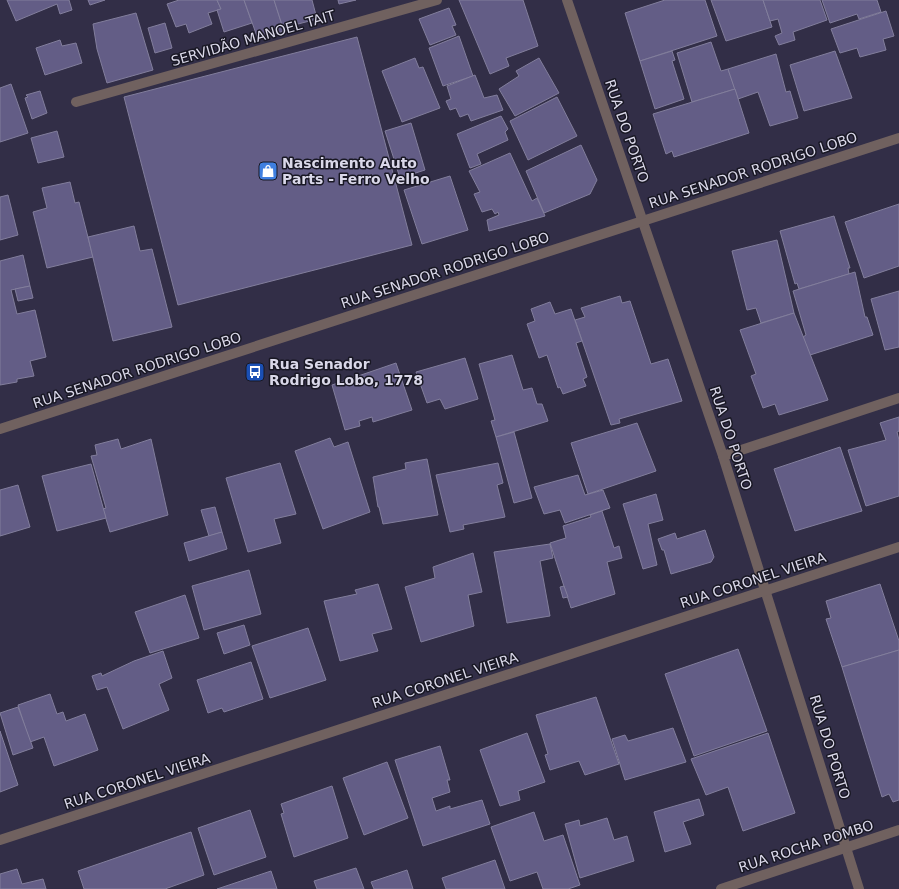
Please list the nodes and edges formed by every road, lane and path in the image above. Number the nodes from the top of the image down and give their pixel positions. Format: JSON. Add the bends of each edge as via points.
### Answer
{"nodes":[{"id":1,"x":437,"y":0,"type":"edge"},
{"id":2,"x":567,"y":0,"type":"edge"},
{"id":3,"x":76,"y":102,"type":"dead end"},
{"id":4,"x":899,"y":138,"type":"edge"},
{"id":5,"x":643,"y":221,"type":"junction"},
{"id":6,"x":899,"y":398,"type":"edge"},
{"id":7,"x":0,"y":429,"type":"edge"},
{"id":8,"x":723,"y":456,"type":"junction"},
{"id":9,"x":899,"y":547,"type":"edge"},
{"id":10,"x":766,"y":590,"type":"junction"},
{"id":11,"x":899,"y":830,"type":"edge"},
{"id":12,"x":0,"y":840,"type":"edge"},
{"id":13,"x":846,"y":848,"type":"junction"},
{"id":14,"x":721,"y":889,"type":"edge"},
{"id":15,"x":859,"y":889,"type":"edge"}],
"edges":[{"from":1,"to":3,"type":"street","name":"SERVIDÃO MANOEL TAIT"},
{"from":2,"to":5,"type":"street","name":"RUA DO PORTO"},
{"from":4,"to":5,"type":"street","name":"RUA SENADOR RODRIGO LOBO"},
{"from":5,"to":7,"type":"street","name":"RUA SENADOR RODRIGO LOBO"},
{"from":5,"to":8,"type":"street","name":"RUA DO PORTO"},
{"from":6,"to":8,"type":"street"},
{"from":8,"to":10,"type":"street","name":"RUA DO PORTO"},
{"from":9,"to":10,"type":"street","name":"RUA CORONEL VIEIRA"},
{"from":10,"to":12,"type":"street","name":"RUA CORONEL VIEIRA"},
{"from":10,"to":13,"type":"street","name":"RUA DO PORTO"},
{"from":11,"to":13,"type":"street","name":"RUA ROCHA POMBO"},
{"from":13,"to":14,"type":"street","name":"RUA ROCHA POMBO"},
{"from":13,"to":15,"type":"street","name":"RUA DO PORTO"}]}
